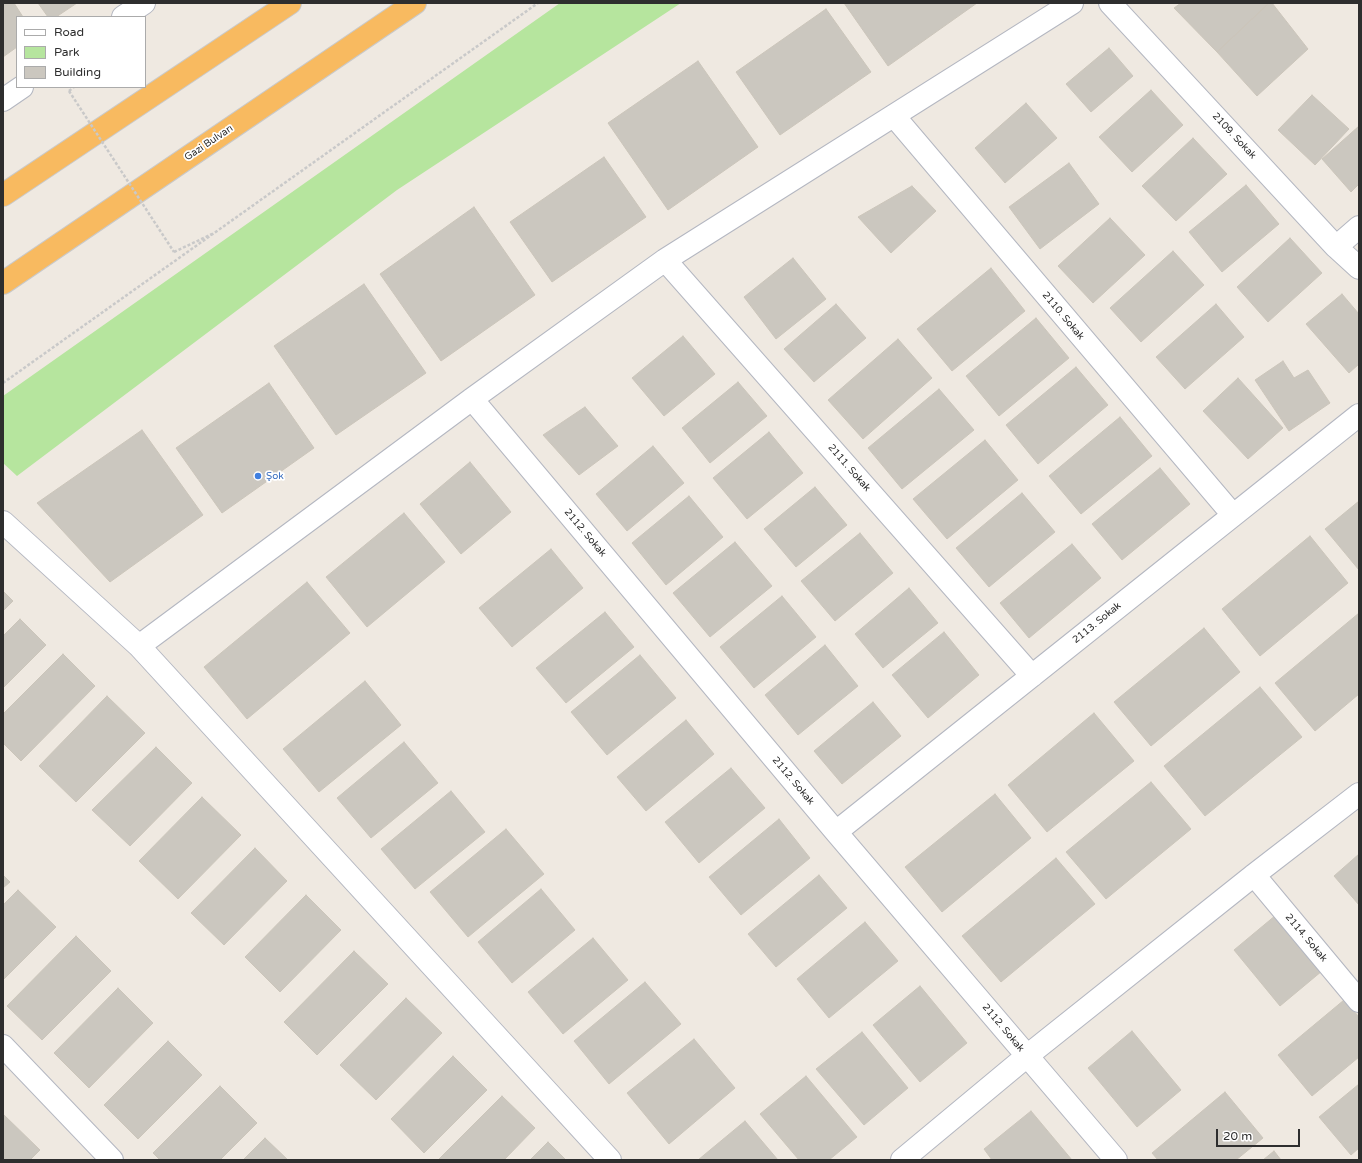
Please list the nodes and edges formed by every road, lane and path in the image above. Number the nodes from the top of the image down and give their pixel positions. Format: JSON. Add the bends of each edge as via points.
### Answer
{"nodes":[{"id":1,"x":144,"y":3,"type":"edge"},
{"id":2,"x":290,"y":3,"type":"edge"},
{"id":3,"x":415,"y":3,"type":"edge"},
{"id":4,"x":538,"y":3,"type":"edge"},
{"id":5,"x":1072,"y":3,"type":"edge"},
{"id":6,"x":1110,"y":3,"type":"edge"},
{"id":7,"x":125,"y":16,"type":"edge"},
{"id":8,"x":21,"y":88,"type":"edge"},
{"id":9,"x":73,"y":88,"type":"edge"},
{"id":10,"x":3,"y":100,"type":"edge"},
{"id":11,"x":894,"y":116,"type":"junction"},
{"id":12,"x":3,"y":195,"type":"edge"},
{"id":13,"x":1359,"y":227,"type":"edge"},
{"id":14,"x":219,"y":230,"type":"junction"},
{"id":15,"x":1336,"y":247,"type":"junction"},
{"id":16,"x":665,"y":260,"type":"junction"},
{"id":17,"x":1359,"y":268,"type":"edge"},
{"id":18,"x":3,"y":283,"type":"edge"},
{"id":19,"x":3,"y":383,"type":"edge"},
{"id":20,"x":472,"y":399,"type":"junction"},
{"id":21,"x":1359,"y":415,"type":"edge"},
{"id":22,"x":1233,"y":515,"type":"junction"},
{"id":23,"x":3,"y":522,"type":"edge"},
{"id":24,"x":139,"y":646,"type":"junction"},
{"id":25,"x":1032,"y":676,"type":"junction"},
{"id":26,"x":1359,"y":794,"type":"edge"},
{"id":27,"x":836,"y":832,"type":"junction"},
{"id":28,"x":1254,"y":875,"type":"junction"},
{"id":29,"x":1359,"y":1001,"type":"edge"},
{"id":30,"x":3,"y":1046,"type":"edge"},
{"id":31,"x":1027,"y":1056,"type":"junction"},
{"id":32,"x":112,"y":1160,"type":"edge"},
{"id":33,"x":610,"y":1160,"type":"edge"},
{"id":34,"x":902,"y":1160,"type":"edge"},
{"id":35,"x":1116,"y":1160,"type":"edge"}],
"edges":[{"from":1,"to":7,"type":"street"},
{"from":2,"to":12,"type":"highway"},
{"from":3,"to":18,"type":"highway","name":"Gazi Bulvarı"},
{"from":4,"to":14,"type":"path"},
{"from":5,"to":11,"type":"street"},
{"from":6,"to":15,"type":"street","name":"2109. Sokak"},
{"from":8,"to":10,"type":"street"},
{"from":9,"to":14,"type":"path","bridge":true,"via":[[69,91],[174,252]]},
{"from":11,"to":16,"type":"street"},
{"from":11,"to":22,"type":"street","name":"2110. Sokak"},
{"from":13,"to":15,"type":"street"},
{"from":14,"to":19,"type":"path"},
{"from":15,"to":17,"type":"street","name":"2109. Sokak"},
{"from":16,"to":20,"type":"street"},
{"from":16,"to":25,"type":"street","name":"2111. Sokak"},
{"from":20,"to":24,"type":"street"},
{"from":20,"to":27,"type":"street","name":"2112. Sokak"},
{"from":21,"to":22,"type":"street","name":"2113. Sokak"},
{"from":22,"to":25,"type":"street","name":"2113. Sokak"},
{"from":23,"to":24,"type":"street"},
{"from":24,"to":33,"type":"street"},
{"from":25,"to":27,"type":"street","name":"2113. Sokak"},
{"from":26,"to":28,"type":"street"},
{"from":27,"to":31,"type":"street","name":"2112. Sokak"},
{"from":28,"to":29,"type":"street","name":"2114. Sokak"},
{"from":28,"to":31,"type":"street"},
{"from":30,"to":32,"type":"street"},
{"from":31,"to":34,"type":"street"},
{"from":31,"to":35,"type":"street","name":"2112. Sokak"}]}
